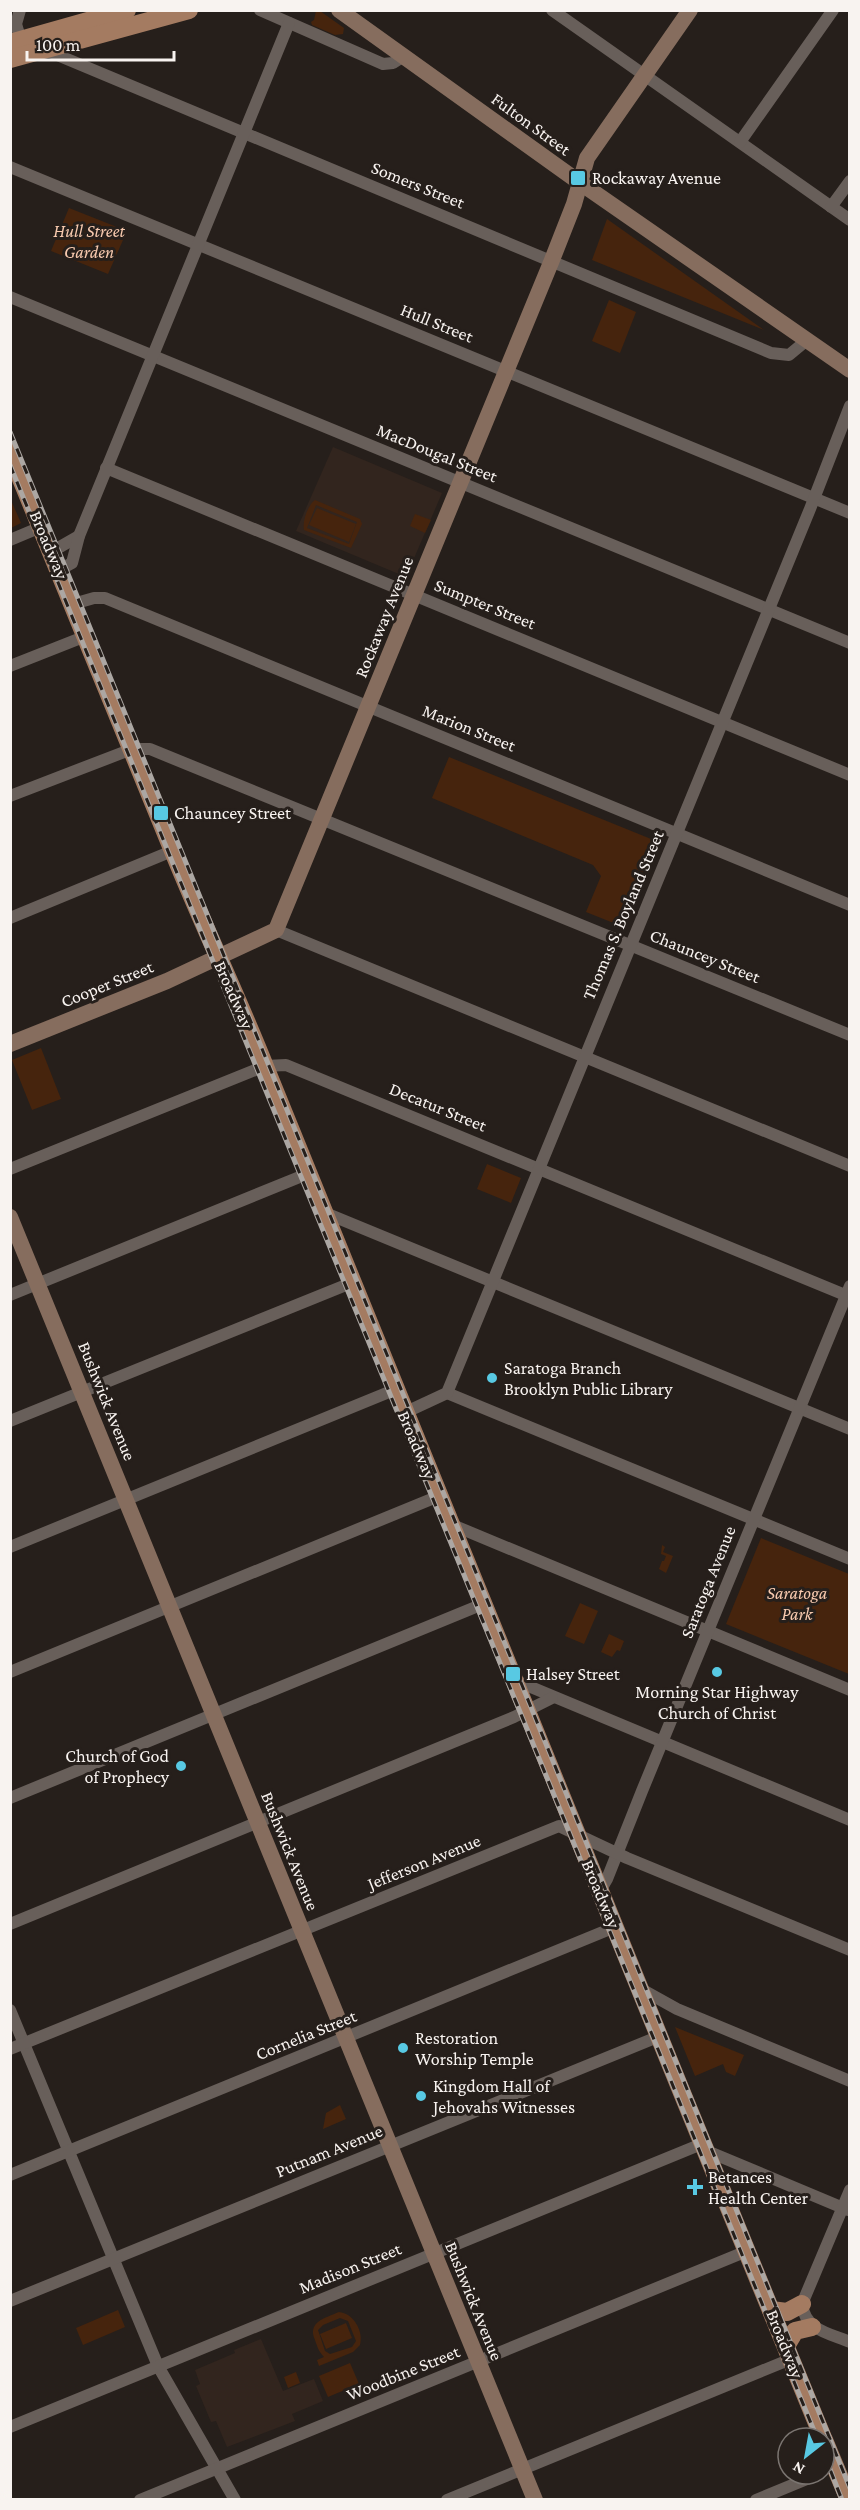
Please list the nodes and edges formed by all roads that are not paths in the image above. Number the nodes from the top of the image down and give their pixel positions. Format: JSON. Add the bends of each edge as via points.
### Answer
{"nodes":[{"id":1,"x":20,"y":10,"type":"edge"},
{"id":2,"x":127,"y":10,"type":"edge"},
{"id":3,"x":189,"y":10,"type":"edge"},
{"id":4,"x":260,"y":10,"type":"edge"},
{"id":5,"x":339,"y":10,"type":"edge"},
{"id":6,"x":552,"y":10,"type":"edge"},
{"id":7,"x":690,"y":10,"type":"edge"},
{"id":8,"x":833,"y":10,"type":"edge"},
{"id":9,"x":289,"y":23,"type":"junction"},
{"id":10,"x":14,"y":40,"type":"edge"},
{"id":11,"x":45,"y":50,"type":"junction"},
{"id":12,"x":404,"y":56,"type":"junction"},
{"id":13,"x":10,"y":58,"type":"edge"},
{"id":14,"x":645,"y":76,"type":"junction"},
{"id":15,"x":244,"y":133,"type":"junction"},
{"id":16,"x":740,"y":142,"type":"junction"},
{"id":17,"x":10,"y":167,"type":"edge"},
{"id":18,"x":849,"y":181,"type":"edge"},
{"id":19,"x":579,"y":182,"type":"junction"},
{"id":20,"x":831,"y":207,"type":"junction"},
{"id":21,"x":849,"y":220,"type":"edge"},
{"id":22,"x":198,"y":244,"type":"junction"},
{"id":23,"x":552,"y":260,"type":"junction"},
{"id":24,"x":10,"y":297,"type":"edge"},
{"id":25,"x":807,"y":340,"type":"junction"},
{"id":26,"x":152,"y":356,"type":"junction"},
{"id":27,"x":849,"y":370,"type":"edge"},
{"id":28,"x":506,"y":371,"type":"junction"},
{"id":29,"x":849,"y":406,"type":"edge"},
{"id":30,"x":10,"y":452,"type":"edge"},
{"id":31,"x":106,"y":468,"type":"junction"},
{"id":32,"x":460,"y":482,"type":"junction"},
{"id":33,"x":814,"y":499,"type":"junction"},
{"id":34,"x":849,"y":513,"type":"edge"},
{"id":35,"x":41,"y":527,"type":"junction"},
{"id":36,"x":79,"y":536,"type":"junction"},
{"id":37,"x":10,"y":540,"type":"edge"},
{"id":38,"x":51,"y":552,"type":"junction"},
{"id":39,"x":59,"y":570,"type":"junction"},
{"id":40,"x":414,"y":595,"type":"junction"},
{"id":41,"x":73,"y":604,"type":"junction"},
{"id":42,"x":768,"y":609,"type":"junction"},
{"id":43,"x":86,"y":636,"type":"junction"},
{"id":44,"x":849,"y":643,"type":"edge"},
{"id":45,"x":10,"y":666,"type":"edge"},
{"id":46,"x":368,"y":706,"type":"junction"},
{"id":47,"x":722,"y":722,"type":"junction"},
{"id":48,"x":132,"y":749,"type":"junction"},
{"id":49,"x":849,"y":775,"type":"edge"},
{"id":50,"x":10,"y":796,"type":"edge"},
{"id":51,"x":322,"y":818,"type":"junction"},
{"id":52,"x":676,"y":834,"type":"junction"},
{"id":53,"x":172,"y":851,"type":"junction"},
{"id":54,"x":849,"y":905,"type":"edge"},
{"id":55,"x":10,"y":918,"type":"edge"},
{"id":56,"x":276,"y":930,"type":"junction"},
{"id":57,"x":630,"y":945,"type":"junction"},
{"id":58,"x":218,"y":958,"type":"junction"},
{"id":59,"x":849,"y":1035,"type":"edge"},
{"id":60,"x":10,"y":1044,"type":"edge"},
{"id":61,"x":584,"y":1057,"type":"junction"},
{"id":62,"x":265,"y":1066,"type":"junction"},
{"id":63,"x":849,"y":1166,"type":"edge"},
{"id":64,"x":538,"y":1168,"type":"junction"},
{"id":65,"x":10,"y":1169,"type":"edge"},
{"id":66,"x":307,"y":1174,"type":"junction"},
{"id":67,"x":323,"y":1212,"type":"junction"},
{"id":68,"x":10,"y":1217,"type":"edge"},
{"id":69,"x":491,"y":1281,"type":"junction"},
{"id":70,"x":351,"y":1283,"type":"junction"},
{"id":71,"x":38,"y":1284,"type":"junction"},
{"id":72,"x":848,"y":1293,"type":"edge"},
{"id":73,"x":10,"y":1295,"type":"edge"},
{"id":74,"x":394,"y":1390,"type":"junction"},
{"id":75,"x":82,"y":1392,"type":"junction"},
{"id":76,"x":447,"y":1393,"type":"junction"},
{"id":77,"x":799,"y":1408,"type":"junction"},
{"id":78,"x":404,"y":1413,"type":"junction"},
{"id":79,"x":10,"y":1421,"type":"edge"},
{"id":80,"x":849,"y":1429,"type":"edge"},
{"id":81,"x":439,"y":1496,"type":"junction"},
{"id":82,"x":126,"y":1500,"type":"junction"},
{"id":83,"x":753,"y":1520,"type":"junction"},
{"id":84,"x":450,"y":1524,"type":"junction"},
{"id":85,"x":10,"y":1547,"type":"edge"},
{"id":86,"x":849,"y":1559,"type":"edge"},
{"id":87,"x":483,"y":1604,"type":"junction"},
{"id":88,"x":170,"y":1607,"type":"junction"},
{"id":89,"x":708,"y":1632,"type":"junction"},
{"id":90,"x":10,"y":1672,"type":"edge"},
{"id":91,"x":514,"y":1680,"type":"junction"},
{"id":92,"x":849,"y":1689,"type":"edge"},
{"id":93,"x":552,"y":1698,"type":"junction"},
{"id":94,"x":527,"y":1710,"type":"junction"},
{"id":95,"x":214,"y":1715,"type":"junction"},
{"id":96,"x":662,"y":1742,"type":"junction"},
{"id":97,"x":10,"y":1798,"type":"edge"},
{"id":98,"x":849,"y":1820,"type":"edge"},
{"id":99,"x":258,"y":1823,"type":"junction"},
{"id":100,"x":574,"y":1832,"type":"junction"},
{"id":101,"x":618,"y":1854,"type":"junction"},
{"id":102,"x":600,"y":1891,"type":"junction"},
{"id":103,"x":10,"y":1924,"type":"edge"},
{"id":104,"x":615,"y":1927,"type":"junction"},
{"id":105,"x":302,"y":1930,"type":"junction"},
{"id":106,"x":849,"y":1950,"type":"edge"},
{"id":107,"x":641,"y":1989,"type":"junction"},
{"id":108,"x":677,"y":2009,"type":"junction"},
{"id":109,"x":10,"y":2010,"type":"edge"},
{"id":110,"x":657,"y":2028,"type":"junction"},
{"id":111,"x":346,"y":2038,"type":"junction"},
{"id":112,"x":24,"y":2044,"type":"junction"},
{"id":113,"x":10,"y":2049,"type":"edge"},
{"id":114,"x":849,"y":2081,"type":"edge"},
{"id":115,"x":390,"y":2146,"type":"junction"},
{"id":116,"x":706,"y":2147,"type":"junction"},
{"id":117,"x":68,"y":2151,"type":"junction"},
{"id":118,"x":744,"y":2166,"type":"junction"},
{"id":119,"x":10,"y":2175,"type":"edge"},
{"id":120,"x":718,"y":2177,"type":"junction"},
{"id":121,"x":849,"y":2190,"type":"edge"},
{"id":122,"x":846,"y":2209,"type":"edge"},
{"id":123,"x":747,"y":2251,"type":"junction"},
{"id":124,"x":434,"y":2254,"type":"junction"},
{"id":125,"x":112,"y":2259,"type":"junction"},
{"id":126,"x":10,"y":2301,"type":"edge"},
{"id":127,"x":802,"y":2304,"type":"junction"},
{"id":128,"x":771,"y":2310,"type":"junction"},
{"id":129,"x":812,"y":2327,"type":"junction"},
{"id":130,"x":849,"y":2342,"type":"edge"},
{"id":131,"x":788,"y":2352,"type":"junction"},
{"id":132,"x":478,"y":2362,"type":"junction"},
{"id":133,"x":158,"y":2366,"type":"junction"},
{"id":134,"x":819,"y":2426,"type":"edge"},
{"id":135,"x":10,"y":2427,"type":"edge"},
{"id":136,"x":217,"y":2468,"type":"junction"},
{"id":137,"x":522,"y":2469,"type":"junction"},
{"id":138,"x":837,"y":2474,"type":"edge"},
{"id":139,"x":789,"y":2486,"type":"edge"},
{"id":140,"x":140,"y":2499,"type":"edge"},
{"id":141,"x":235,"y":2499,"type":"edge"},
{"id":142,"x":447,"y":2499,"type":"edge"},
{"id":143,"x":535,"y":2499,"type":"edge"},
{"id":144,"x":756,"y":2499,"type":"edge"},
{"id":145,"x":849,"y":2499,"type":"edge"}],
"edges":[{"from":1,"to":10,"type":"street"},
{"from":2,"to":10,"type":"main road"},
{"from":3,"to":11,"type":"main road"},
{"from":4,"to":9,"type":"street"},
{"from":5,"to":12,"type":"main road","name":"Fulton Street"},
{"from":6,"to":14,"type":"street"},
{"from":7,"to":14,"type":"main road","name":"Rockaway Avenue"},
{"from":8,"to":16,"type":"street"},
{"from":9,"to":12,"type":"street","via":[[383,63],[393,63]]},
{"from":9,"to":15,"type":"street"},
{"from":10,"to":11,"type":"street","name":"Somers Street"},
{"from":11,"to":13,"type":"main road"},
{"from":11,"to":15,"type":"street","name":"Somers Street"},
{"from":12,"to":19,"type":"main road","name":"Fulton Street"},
{"from":14,"to":16,"type":"street"},
{"from":14,"to":19,"type":"main road","name":"Rockaway Avenue","via":[[587,158]]},
{"from":15,"to":22,"type":"street"},
{"from":15,"to":23,"type":"street","name":"Somers Street"},
{"from":16,"to":20,"type":"street"},
{"from":17,"to":22,"type":"street","name":"Hull Street"},
{"from":18,"to":20,"type":"street"},
{"from":19,"to":23,"type":"main road","name":"Rockaway Avenue"},
{"from":19,"to":25,"type":"main road","name":"Fulton Street"},
{"from":20,"to":21,"type":"street"},
{"from":22,"to":26,"type":"street"},
{"from":22,"to":28,"type":"street","name":"Hull Street"},
{"from":23,"to":25,"type":"street","name":"Somers Street","via":[[777,355],[795,353]]},
{"from":23,"to":28,"type":"main road","name":"Rockaway Avenue"},
{"from":24,"to":26,"type":"street","name":"MacDougal Street"},
{"from":25,"to":27,"type":"main road","name":"Fulton Street"},
{"from":26,"to":31,"type":"street"},
{"from":26,"to":32,"type":"street","name":"MacDougal Street"},
{"from":28,"to":32,"type":"main road","name":"Rockaway Avenue"},
{"from":28,"to":33,"type":"street","name":"Hull Street"},
{"from":29,"to":33,"type":"street","name":"Thomas S. Boyland Street"},
{"from":30,"to":35,"type":"main road","name":"Broadway"},
{"from":31,"to":36,"type":"street"},
{"from":31,"to":40,"type":"street","name":"Sumpter Street"},
{"from":32,"to":40,"type":"main road","name":"Rockaway Avenue"},
{"from":32,"to":42,"type":"street","name":"MacDougal Street"},
{"from":33,"to":34,"type":"street","name":"Hull Street"},
{"from":33,"to":42,"type":"street","name":"Thomas S. Boyland Street"},
{"from":35,"to":37,"type":"street"},
{"from":35,"to":38,"type":"main road","name":"Broadway"},
{"from":36,"to":38,"type":"street"},
{"from":36,"to":39,"type":"street","via":[[72,563]]},
{"from":38,"to":39,"type":"main road","name":"Broadway"},
{"from":39,"to":41,"type":"main road","name":"Broadway"},
{"from":40,"to":46,"type":"main road","name":"Rockaway Avenue"},
{"from":40,"to":47,"type":"street","name":"Sumpter Street"},
{"from":41,"to":43,"type":"main road","name":"Broadway"},
{"from":41,"to":46,"type":"street","name":"Marion Street","via":[[105,598]]},
{"from":42,"to":44,"type":"street","name":"MacDougal Street"},
{"from":42,"to":47,"type":"street","name":"Thomas S. Boyland Street"},
{"from":43,"to":45,"type":"street"},
{"from":43,"to":48,"type":"main road","name":"Broadway"},
{"from":46,"to":51,"type":"main road","name":"Rockaway Avenue"},
{"from":46,"to":52,"type":"street","name":"Marion Street"},
{"from":47,"to":49,"type":"street","name":"Sumpter Street"},
{"from":47,"to":52,"type":"street","name":"Thomas S. Boyland Street"},
{"from":48,"to":50,"type":"street","name":"Chauncey Street"},
{"from":48,"to":51,"type":"street","name":"Chauncey Street","via":[[150,749]]},
{"from":48,"to":53,"type":"main road","name":"Broadway"},
{"from":51,"to":56,"type":"main road","name":"Rockaway Avenue"},
{"from":51,"to":57,"type":"street","name":"Chauncey Street"},
{"from":52,"to":54,"type":"street","name":"Marion Street"},
{"from":52,"to":57,"type":"street","name":"Thomas S. Boyland Street"},
{"from":53,"to":55,"type":"street"},
{"from":53,"to":58,"type":"main road","name":"Broadway"},
{"from":56,"to":58,"type":"main road"},
{"from":56,"to":61,"type":"street"},
{"from":57,"to":59,"type":"street","name":"Chauncey Street"},
{"from":57,"to":61,"type":"street","name":"Thomas S. Boyland Street"},
{"from":58,"to":60,"type":"main road","name":"Cooper Street"},
{"from":58,"to":62,"type":"main road","name":"Broadway"},
{"from":61,"to":63,"type":"street"},
{"from":61,"to":64,"type":"street","name":"Thomas S. Boyland Street"},
{"from":62,"to":64,"type":"street","name":"Decatur Street","via":[[286,1065]]},
{"from":62,"to":65,"type":"street","name":"Decatur Street"},
{"from":62,"to":66,"type":"main road","name":"Broadway"},
{"from":64,"to":69,"type":"street","name":"Thomas S. Boyland Street"},
{"from":64,"to":72,"type":"street","name":"Decatur Street"},
{"from":66,"to":67,"type":"main road","name":"Broadway"},
{"from":66,"to":71,"type":"street"},
{"from":67,"to":69,"type":"street"},
{"from":67,"to":70,"type":"main road","name":"Broadway"},
{"from":68,"to":71,"type":"main road","name":"Bushwick Avenue"},
{"from":69,"to":76,"type":"street","name":"Thomas S. Boyland Street"},
{"from":69,"to":77,"type":"street"},
{"from":70,"to":74,"type":"main road","name":"Broadway"},
{"from":70,"to":75,"type":"street"},
{"from":71,"to":73,"type":"street"},
{"from":71,"to":75,"type":"main road","name":"Bushwick Avenue"},
{"from":72,"to":77,"type":"street","name":"Saratoga Avenue"},
{"from":74,"to":78,"type":"main road","name":"Broadway"},
{"from":74,"to":82,"type":"street"},
{"from":75,"to":79,"type":"street"},
{"from":75,"to":82,"type":"main road","name":"Bushwick Avenue"},
{"from":76,"to":78,"type":"street"},
{"from":76,"to":83,"type":"street"},
{"from":77,"to":80,"type":"street"},
{"from":77,"to":83,"type":"street","name":"Saratoga Avenue"},
{"from":78,"to":81,"type":"main road","name":"Broadway"},
{"from":81,"to":84,"type":"main road","name":"Broadway"},
{"from":81,"to":88,"type":"street"},
{"from":82,"to":85,"type":"street"},
{"from":82,"to":88,"type":"main road","name":"Bushwick Avenue"},
{"from":83,"to":86,"type":"street"},
{"from":83,"to":89,"type":"street","name":"Saratoga Avenue"},
{"from":84,"to":87,"type":"main road","name":"Broadway"},
{"from":84,"to":89,"type":"street"},
{"from":87,"to":91,"type":"main road","name":"Broadway"},
{"from":87,"to":95,"type":"street"},
{"from":88,"to":90,"type":"street"},
{"from":88,"to":95,"type":"main road","name":"Bushwick Avenue"},
{"from":89,"to":92,"type":"street"},
{"from":89,"to":96,"type":"street","name":"Saratoga Avenue"},
{"from":91,"to":93,"type":"street"},
{"from":91,"to":94,"type":"main road","name":"Broadway"},
{"from":93,"to":94,"type":"street"},
{"from":93,"to":96,"type":"street"},
{"from":94,"to":99,"type":"street"},
{"from":94,"to":100,"type":"main road","name":"Broadway"},
{"from":95,"to":97,"type":"street"},
{"from":95,"to":99,"type":"main road","name":"Bushwick Avenue"},
{"from":96,"to":98,"type":"street"},
{"from":96,"to":101,"type":"street","name":"Saratoga Avenue"},
{"from":99,"to":103,"type":"street"},
{"from":99,"to":105,"type":"main road","name":"Bushwick Avenue"},
{"from":100,"to":101,"type":"street","name":"Jefferson Avenue"},
{"from":100,"to":102,"type":"main road","name":"Broadway"},
{"from":100,"to":105,"type":"street","name":"Jefferson Avenue","via":[[560,1826]]},
{"from":101,"to":102,"type":"street","name":"Saratoga Avenue"},
{"from":101,"to":106,"type":"street","name":"Jefferson Avenue"},
{"from":102,"to":104,"type":"main road","name":"Broadway"},
{"from":104,"to":107,"type":"main road","name":"Broadway"},
{"from":104,"to":111,"type":"street","name":"Cornelia Street"},
{"from":105,"to":111,"type":"main road","name":"Bushwick Avenue"},
{"from":105,"to":112,"type":"street","name":"Jefferson Avenue"},
{"from":107,"to":108,"type":"street"},
{"from":107,"to":110,"type":"main road","name":"Broadway"},
{"from":108,"to":110,"type":"street","name":"Putnam Avenue"},
{"from":108,"to":114,"type":"street"},
{"from":109,"to":112,"type":"street"},
{"from":110,"to":115,"type":"street","name":"Putnam Avenue"},
{"from":110,"to":116,"type":"main road","name":"Broadway"},
{"from":111,"to":115,"type":"main road","name":"Bushwick Avenue"},
{"from":111,"to":117,"type":"street","name":"Cornelia Street"},
{"from":112,"to":113,"type":"street","name":"Jefferson Avenue"},
{"from":112,"to":117,"type":"street"},
{"from":115,"to":124,"type":"main road","name":"Bushwick Avenue"},
{"from":115,"to":125,"type":"street","name":"Putnam Avenue"},
{"from":116,"to":118,"type":"street"},
{"from":116,"to":120,"type":"main road","name":"Broadway"},
{"from":116,"to":124,"type":"street","name":"Madison Street"},
{"from":117,"to":119,"type":"street","name":"Cornelia Street"},
{"from":117,"to":125,"type":"street"},
{"from":118,"to":120,"type":"street"},
{"from":118,"to":122,"type":"street"},
{"from":120,"to":123,"type":"main road","name":"Broadway"},
{"from":121,"to":122,"type":"street"},
{"from":122,"to":127,"type":"street"},
{"from":123,"to":128,"type":"main road","name":"Broadway"},
{"from":123,"to":132,"type":"street","name":"Woodbine Street"},
{"from":124,"to":132,"type":"main road","name":"Bushwick Avenue"},
{"from":124,"to":133,"type":"street","name":"Madison Street"},
{"from":125,"to":126,"type":"street","name":"Putnam Avenue"},
{"from":125,"to":133,"type":"street"},
{"from":127,"to":128,"type":"main road","via":[[787,2312]]},
{"from":127,"to":129,"type":"street"},
{"from":128,"to":131,"type":"main road","name":"Broadway"},
{"from":129,"to":130,"type":"street"},
{"from":129,"to":131,"type":"main road","via":[[795,2331]]},
{"from":131,"to":134,"type":"main road","name":"Broadway"},
{"from":131,"to":137,"type":"street"},
{"from":132,"to":136,"type":"street","name":"Woodbine Street"},
{"from":132,"to":137,"type":"main road","name":"Bushwick Avenue"},
{"from":133,"to":135,"type":"street","name":"Madison Street"},
{"from":133,"to":136,"type":"street"},
{"from":136,"to":140,"type":"street","name":"Woodbine Street"},
{"from":136,"to":141,"type":"street"},
{"from":137,"to":142,"type":"street"},
{"from":137,"to":143,"type":"main road","name":"Bushwick Avenue"},
{"from":138,"to":145,"type":"main road","name":"Broadway"},
{"from":139,"to":144,"type":"street"}]}
